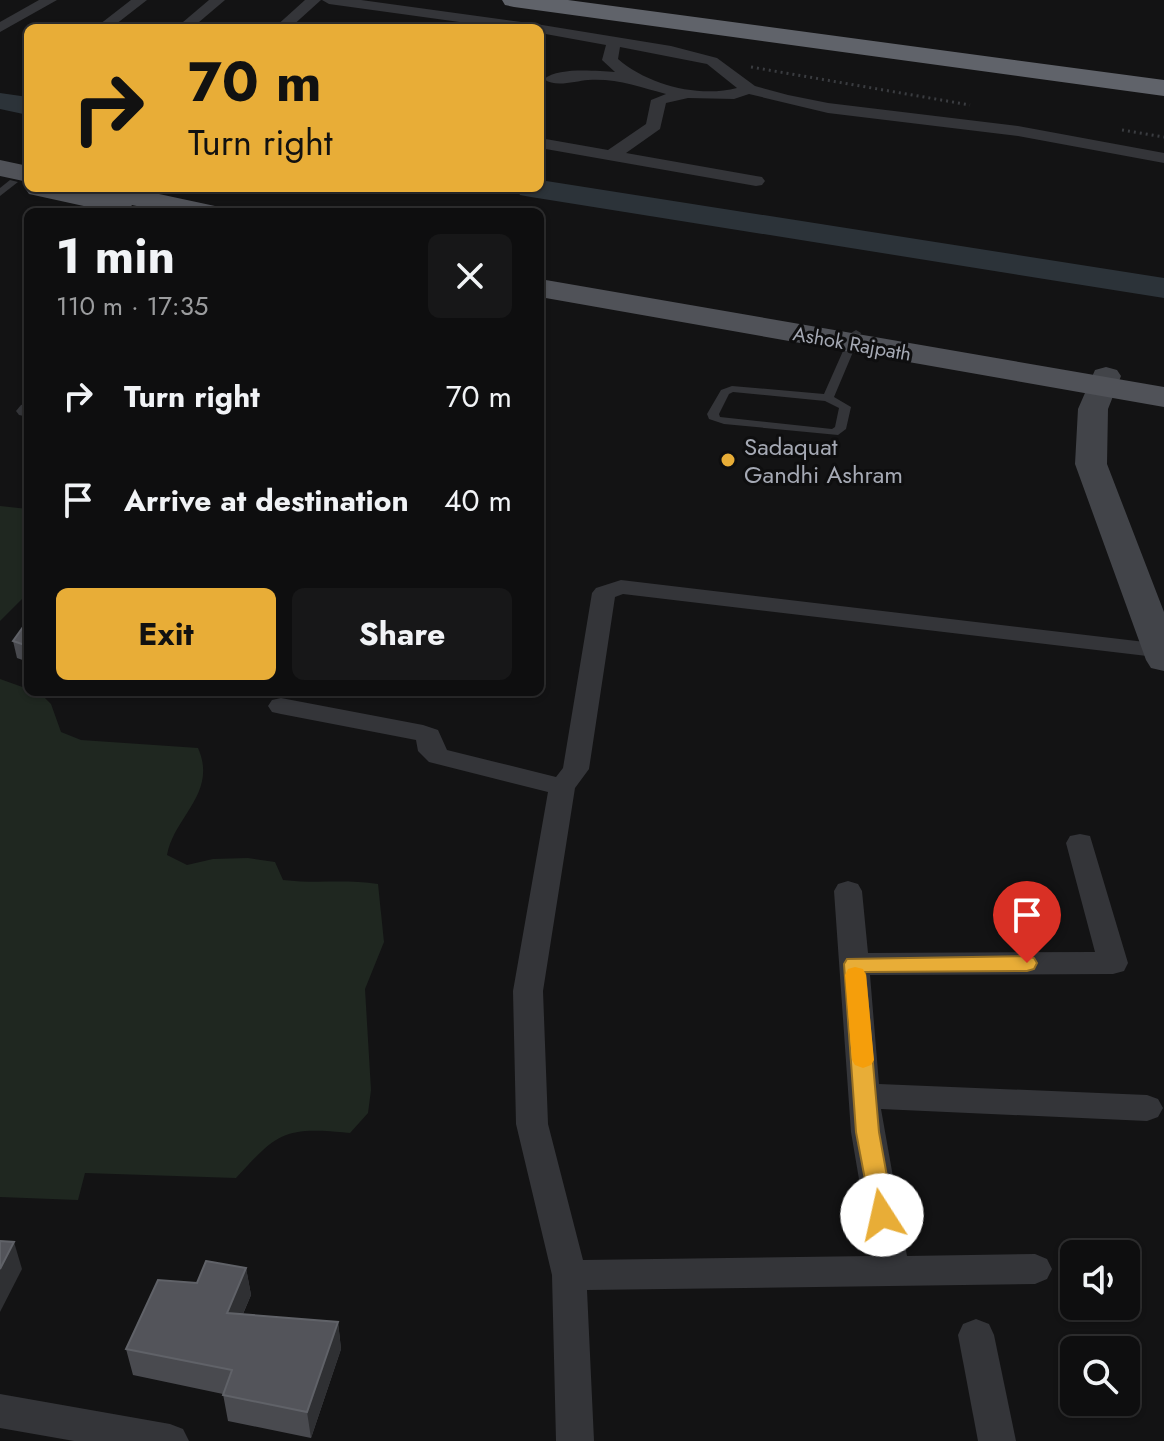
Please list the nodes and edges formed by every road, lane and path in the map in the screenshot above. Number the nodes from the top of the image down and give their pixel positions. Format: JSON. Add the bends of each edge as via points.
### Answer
{"nodes":[{"id":1,"x":50,"y":0,"type":"edge"},
{"id":2,"x":140,"y":0,"type":"edge"},
{"id":3,"x":218,"y":0,"type":"edge"},
{"id":4,"x":314,"y":0,"type":"edge"},
{"id":5,"x":329,"y":0,"type":"edge"},
{"id":6,"x":514,"y":0,"type":"edge"},
{"id":7,"x":594,"y":0,"type":"edge"},
{"id":8,"x":406,"y":10,"type":"junction"},
{"id":9,"x":707,"y":15,"type":"junction"},
{"id":10,"x":666,"y":21,"type":"junction"},
{"id":11,"x":107,"y":24,"type":"edge"},
{"id":12,"x":188,"y":24,"type":"edge"},
{"id":13,"x":286,"y":24,"type":"edge"},
{"id":14,"x":389,"y":24,"type":"edge"},
{"id":15,"x":471,"y":24,"type":"edge"},
{"id":16,"x":0,"y":28,"type":"edge"},
{"id":17,"x":545,"y":33,"type":"edge"},
{"id":18,"x":974,"y":37,"type":"dead end"},
{"id":19,"x":614,"y":41,"type":"junction"},
{"id":20,"x":712,"y":61,"type":"junction"},
{"id":21,"x":1164,"y":76,"type":"edge"},
{"id":22,"x":631,"y":78,"type":"junction"},
{"id":23,"x":552,"y":79,"type":"dead end"},
{"id":24,"x":1164,"y":88,"type":"edge"},
{"id":25,"x":749,"y":89,"type":"junction"},
{"id":26,"x":691,"y":93,"type":"junction"},
{"id":27,"x":978,"y":106,"type":"dead end"},
{"id":28,"x":1164,"y":107,"type":"edge"},
{"id":29,"x":1122,"y":130,"type":"dead end"},
{"id":30,"x":1164,"y":137,"type":"edge"},
{"id":31,"x":544,"y":144,"type":"edge"},
{"id":32,"x":613,"y":154,"type":"junction"},
{"id":33,"x":1164,"y":158,"type":"edge"},
{"id":34,"x":756,"y":181,"type":"dead end"},
{"id":35,"x":60,"y":192,"type":"edge"},
{"id":36,"x":109,"y":192,"type":"edge"},
{"id":37,"x":133,"y":208,"type":"edge"},
{"id":38,"x":186,"y":208,"type":"edge"},
{"id":39,"x":544,"y":278,"type":"edge"},
{"id":40,"x":544,"y":289,"type":"edge"},
{"id":41,"x":853,"y":338,"type":"junction"},
{"id":42,"x":1104,"y":382,"type":"junction"},
{"id":43,"x":1164,"y":386,"type":"edge"},
{"id":44,"x":1164,"y":397,"type":"edge"},
{"id":45,"x":828,"y":398,"type":"junction"},
{"id":46,"x":1154,"y":603,"type":"edge"},
{"id":47,"x":1163,"y":656,"type":"edge"},
{"id":48,"x":281,"y":706,"type":"dead end"},
{"id":49,"x":562,"y":787,"type":"junction"},
{"id":50,"x":1080,"y":843,"type":"dead end"},
{"id":51,"x":848,"y":891,"type":"dead end"},
{"id":52,"x":854,"y":964,"type":"junction"},
{"id":53,"x":865,"y":1096,"type":"junction"},
{"id":54,"x":1147,"y":1108,"type":"dead end"},
{"id":55,"x":1035,"y":1269,"type":"dead end"},
{"id":56,"x":892,"y":1271,"type":"junction"},
{"id":57,"x":569,"y":1275,"type":"junction"},
{"id":58,"x":976,"y":1335,"type":"dead end"},
{"id":59,"x":0,"y":1411,"type":"edge"},
{"id":60,"x":42,"y":1429,"type":"edge"},
{"id":61,"x":170,"y":1441,"type":"edge"},
{"id":62,"x":575,"y":1441,"type":"edge"},
{"id":63,"x":997,"y":1441,"type":"edge"}],
"edges":[{"from":1,"to":16,"type":"street"},
{"from":2,"to":11,"type":"street"},
{"from":3,"to":12,"type":"street"},
{"from":4,"to":13,"type":"street"},
{"from":5,"to":8,"type":"street"},
{"from":6,"to":10,"type":"highway"},
{"from":7,"to":9,"type":"highway"},
{"from":8,"to":14,"type":"street"},
{"from":8,"to":15,"type":"street"},
{"from":9,"to":18,"type":"highway"},
{"from":9,"to":21,"type":"highway"},
{"from":10,"to":24,"type":"highway"},
{"from":10,"to":28,"type":"highway"},
{"from":17,"to":19,"type":"street"},
{"from":19,"to":20,"type":"street"},
{"from":19,"to":22,"type":"street","via":[[610,60]]},
{"from":20,"to":25,"type":"street"},
{"from":20,"to":27,"type":"path"},
{"from":22,"to":23,"type":"street"},
{"from":22,"to":26,"type":"street"},
{"from":25,"to":26,"type":"street","via":[[722,96]]},
{"from":25,"to":33,"type":"street","via":[[828,108],[1018,131]]},
{"from":26,"to":32,"type":"street","via":[[659,100],[654,126]]},
{"from":29,"to":30,"type":"path"},
{"from":31,"to":32,"type":"street"},
{"from":32,"to":34,"type":"street"},
{"from":35,"to":37,"type":"main road"},
{"from":36,"to":38,"type":"main road"},
{"from":39,"to":41,"type":"main road","name":"Ashok Rajpath"},
{"from":40,"to":41,"type":"main road","name":"Ashok Rajpath"},
{"from":41,"to":42,"type":"main road","name":"Ashok Rajpath"},
{"from":41,"to":45,"type":"lane"},
{"from":42,"to":43,"type":"main road","name":"Ashok Rajpath"},
{"from":42,"to":44,"type":"main road","name":"Ashok Rajpath"},
{"from":42,"to":46,"type":"street","via":[[1093,409],[1091,464]]},
{"from":45,"to":45,"type":"lane","via":[[845,407],[840,429],[826,434],[724,421],[713,414],[732,389]]},
{"from":46,"to":47,"type":"street"},
{"from":47,"to":49,"type":"street","via":[[917,620],[612,588],[601,599],[576,769]]},
{"from":48,"to":49,"type":"street","via":[[423,733],[434,754]]},
{"from":49,"to":57,"type":"street","via":[[528,991],[532,1124]]},
{"from":50,"to":52,"type":"street","via":[[1113,963]]},
{"from":51,"to":52,"type":"street"},
{"from":52,"to":53,"type":"street"},
{"from":53,"to":54,"type":"street"},
{"from":53,"to":56,"type":"street"},
{"from":55,"to":56,"type":"street"},
{"from":56,"to":57,"type":"street"},
{"from":57,"to":62,"type":"street"},
{"from":58,"to":63,"type":"street"},
{"from":59,"to":60,"type":"street"},
{"from":60,"to":61,"type":"street"}]}
